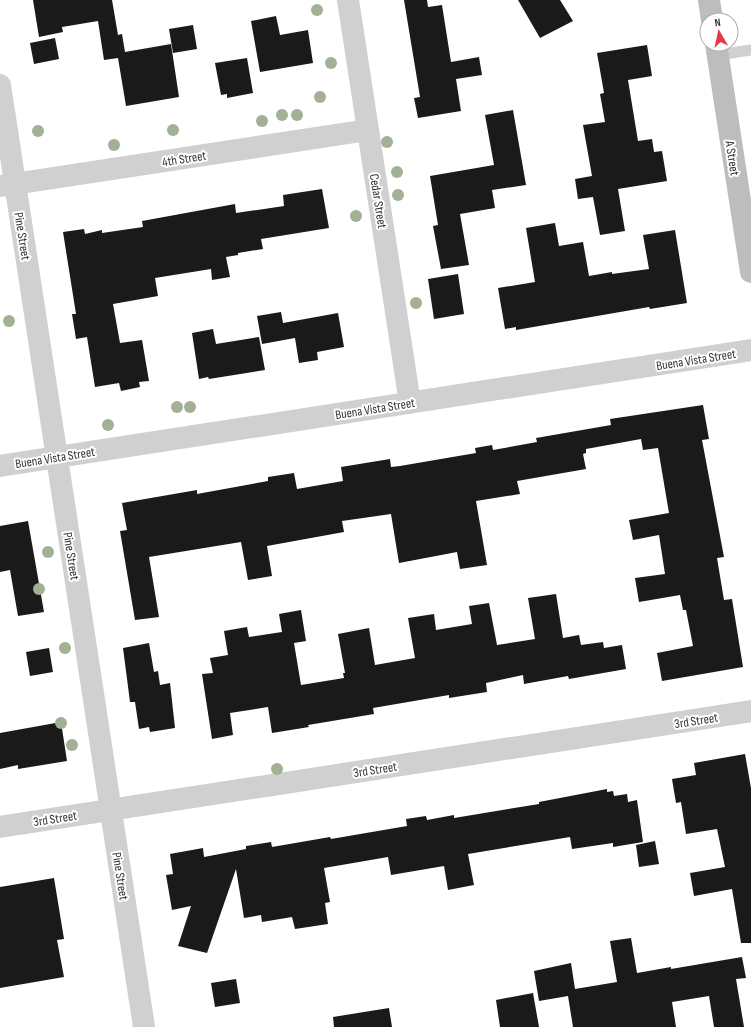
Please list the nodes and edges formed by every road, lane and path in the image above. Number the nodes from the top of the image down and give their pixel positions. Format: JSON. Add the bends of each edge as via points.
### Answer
{"nodes":[{"id":1,"x":348,"y":0,"type":"edge"},
{"id":2,"x":709,"y":0,"type":"edge"},
{"id":3,"x":711,"y":12,"type":"edge"},
{"id":4,"x":739,"y":50,"type":"edge"},
{"id":5,"x":751,"y":50,"type":"edge"},
{"id":6,"x":717,"y":52,"type":"edge"},
{"id":7,"x":0,"y":85,"type":"edge"},
{"id":8,"x":368,"y":130,"type":"junction"},
{"id":9,"x":8,"y":185,"type":"edge"},
{"id":10,"x":751,"y":272,"type":"edge"},
{"id":11,"x":751,"y":350,"type":"edge"},
{"id":12,"x":410,"y":403,"type":"junction"},
{"id":13,"x":57,"y":457,"type":"junction"},
{"id":14,"x":0,"y":466,"type":"edge"},
{"id":15,"x":751,"y":711,"type":"edge"},
{"id":16,"x":111,"y":809,"type":"junction"},
{"id":17,"x":0,"y":827,"type":"edge"},
{"id":18,"x":144,"y":1027,"type":"edge"}],
"edges":[{"from":1,"to":8,"type":"street","name":"Cedar Street"},
{"from":2,"to":3,"type":"street"},
{"from":4,"to":5,"type":"lane"},
{"from":6,"to":10,"type":"street","name":"A Street"},
{"from":7,"to":9,"type":"street","name":"Pine Street"},
{"from":8,"to":9,"type":"street","name":"4th Street"},
{"from":8,"to":12,"type":"street","name":"Cedar Street"},
{"from":9,"to":13,"type":"street","name":"Pine Street"},
{"from":11,"to":12,"type":"street","name":"Buena Vista Street"},
{"from":12,"to":13,"type":"street","name":"Buena Vista Street"},
{"from":13,"to":14,"type":"street","name":"Buena Vista Street"},
{"from":13,"to":16,"type":"street","name":"Pine Street"},
{"from":15,"to":16,"type":"street","name":"3rd Street"},
{"from":16,"to":17,"type":"street","name":"3rd Street"},
{"from":16,"to":18,"type":"street","name":"Pine Street"}]}
